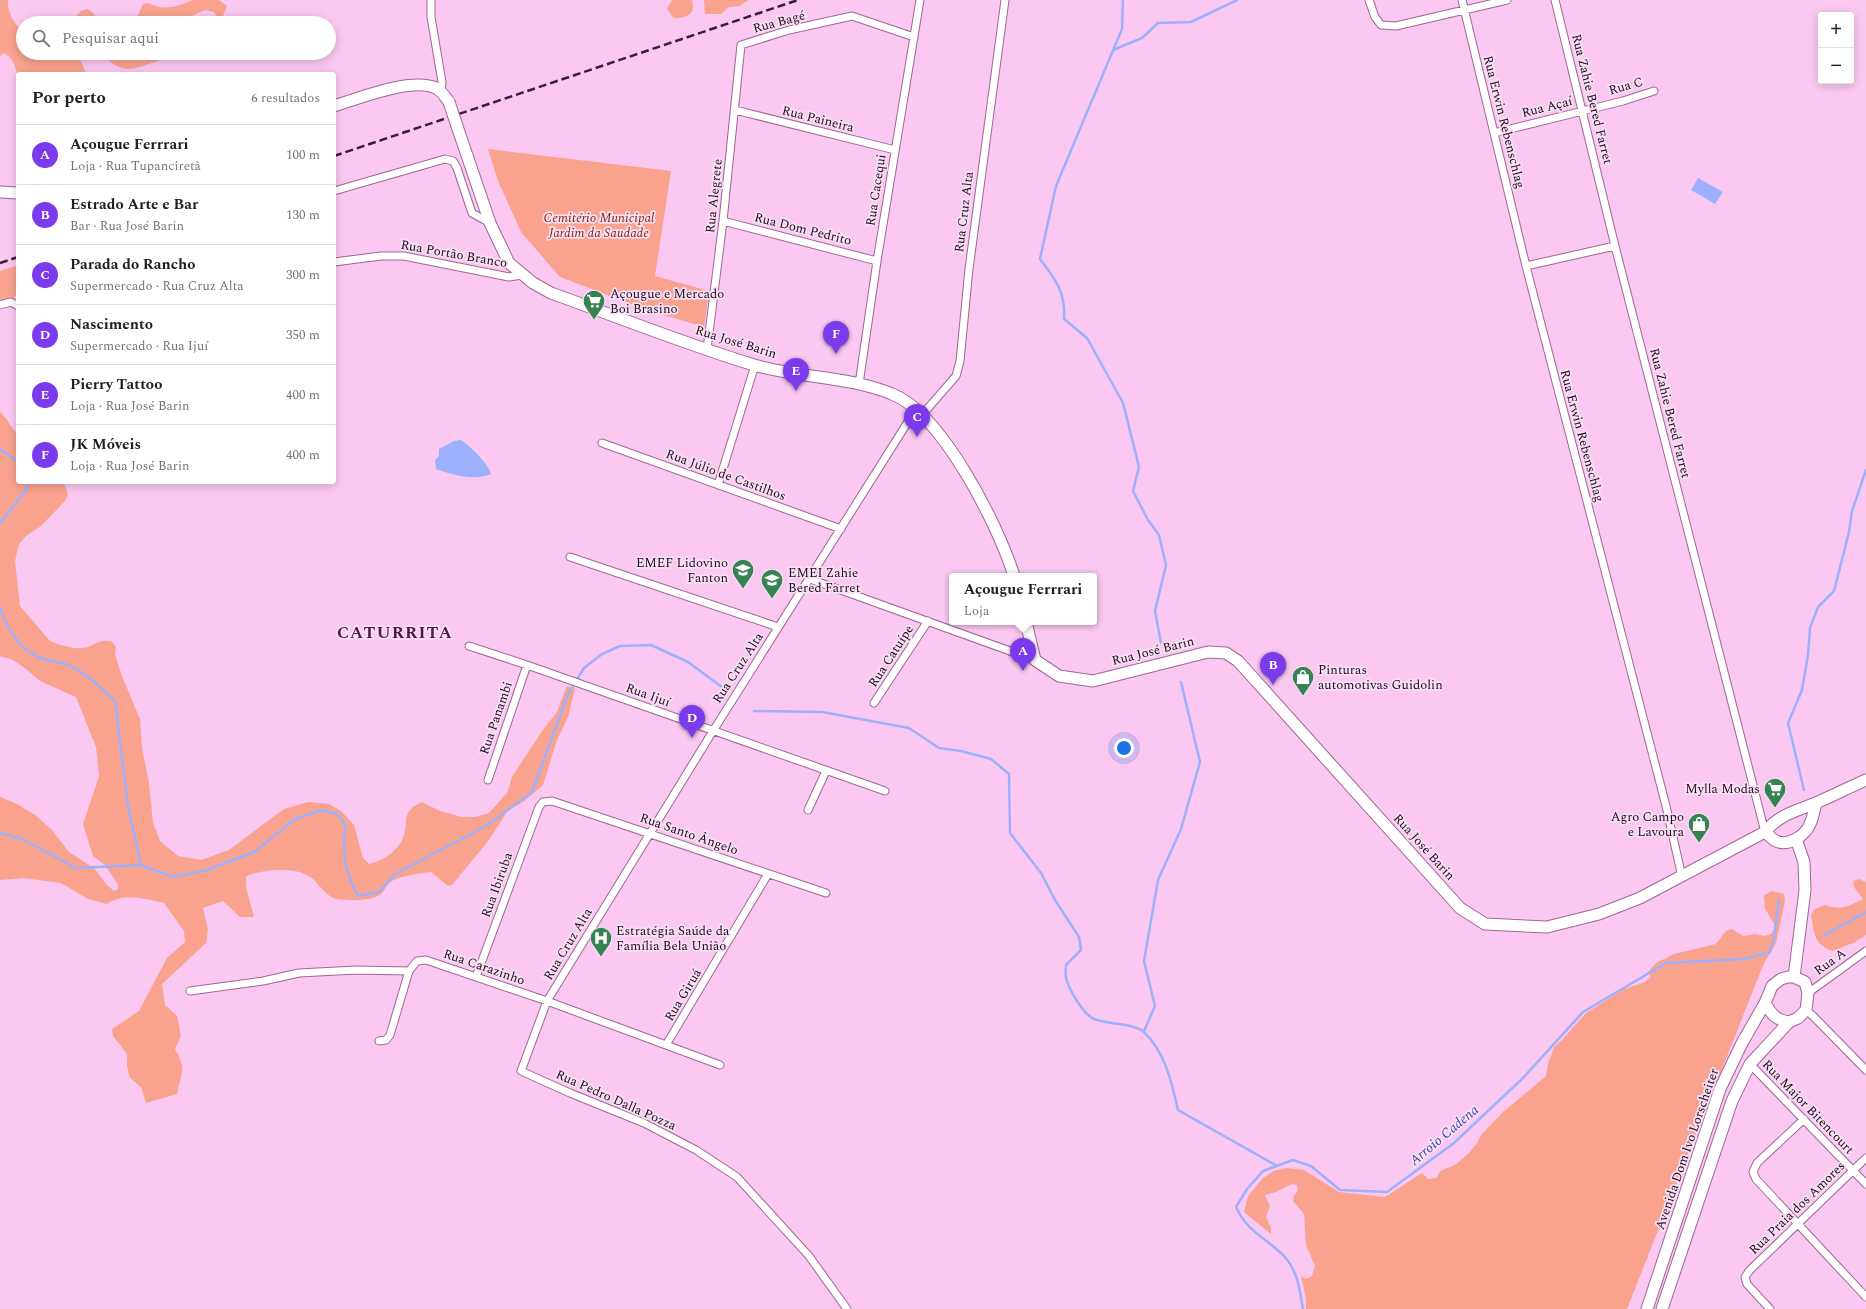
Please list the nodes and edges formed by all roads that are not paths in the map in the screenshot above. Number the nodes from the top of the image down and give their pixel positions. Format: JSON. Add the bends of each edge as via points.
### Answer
{"nodes":[{"id":1,"x":431,"y":0,"type":"edge"},
{"id":2,"x":920,"y":0,"type":"edge"},
{"id":3,"x":1005,"y":0,"type":"edge"},
{"id":4,"x":1369,"y":0,"type":"edge"},
{"id":5,"x":1462,"y":0,"type":"edge"},
{"id":6,"x":1507,"y":0,"type":"edge"},
{"id":7,"x":1555,"y":0,"type":"edge"},
{"id":8,"x":1464,"y":10,"type":"junction"},
{"id":9,"x":914,"y":37,"type":"junction"},
{"id":10,"x":741,"y":45,"type":"joint"},
{"id":11,"x":441,"y":91,"type":"junction"},
{"id":12,"x":1654,"y":91,"type":"dead end"},
{"id":13,"x":336,"y":105,"type":"edge"},
{"id":14,"x":735,"y":110,"type":"junction"},
{"id":15,"x":1582,"y":111,"type":"junction"},
{"id":16,"x":1494,"y":133,"type":"junction"},
{"id":17,"x":895,"y":150,"type":"junction"},
{"id":18,"x":336,"y":190,"type":"edge"},
{"id":19,"x":0,"y":192,"type":"edge"},
{"id":20,"x":16,"y":193,"type":"edge"},
{"id":21,"x":723,"y":221,"type":"junction"},
{"id":22,"x":490,"y":223,"type":"junction"},
{"id":23,"x":1615,"y":246,"type":"junction"},
{"id":24,"x":877,"y":261,"type":"junction"},
{"id":25,"x":336,"y":262,"type":"edge"},
{"id":26,"x":1526,"y":266,"type":"junction"},
{"id":27,"x":522,"y":275,"type":"junction"},
{"id":28,"x":0,"y":305,"type":"edge"},
{"id":29,"x":16,"y":305,"type":"edge"},
{"id":30,"x":707,"y":349,"type":"junction"},
{"id":31,"x":755,"y":365,"type":"junction"},
{"id":32,"x":859,"y":384,"type":"junction"},
{"id":33,"x":919,"y":412,"type":"junction"},
{"id":34,"x":602,"y":443,"type":"dead end"},
{"id":35,"x":718,"y":485,"type":"junction"},
{"id":36,"x":841,"y":529,"type":"junction"},
{"id":37,"x":570,"y":557,"type":"dead end"},
{"id":38,"x":1013,"y":573,"type":"edge"},
{"id":39,"x":810,"y":579,"type":"junction"},
{"id":40,"x":928,"y":621,"type":"junction"},
{"id":41,"x":1027,"y":625,"type":"edge"},
{"id":42,"x":778,"y":627,"type":"junction"},
{"id":43,"x":469,"y":646,"type":"dead end"},
{"id":44,"x":1034,"y":660,"type":"junction"},
{"id":45,"x":527,"y":665,"type":"junction"},
{"id":46,"x":874,"y":703,"type":"dead end"},
{"id":47,"x":712,"y":731,"type":"junction"},
{"id":48,"x":826,"y":771,"type":"junction"},
{"id":49,"x":488,"y":780,"type":"dead end"},
{"id":50,"x":1866,"y":780,"type":"edge"},
{"id":51,"x":886,"y":791,"type":"dead end"},
{"id":52,"x":543,"y":802,"type":"joint"},
{"id":53,"x":1816,"y":803,"type":"junction"},
{"id":54,"x":808,"y":810,"type":"dead end"},
{"id":55,"x":1765,"y":832,"type":"junction"},
{"id":56,"x":649,"y":834,"type":"junction"},
{"id":57,"x":1796,"y":839,"type":"junction"},
{"id":58,"x":768,"y":874,"type":"junction"},
{"id":59,"x":1682,"y":877,"type":"junction"},
{"id":60,"x":826,"y":893,"type":"dead end"},
{"id":61,"x":1866,"y":953,"type":"edge"},
{"id":62,"x":409,"y":971,"type":"junction"},
{"id":63,"x":476,"y":977,"type":"junction"},
{"id":64,"x":1794,"y":977,"type":"junction"},
{"id":65,"x":190,"y":991,"type":"dead end"},
{"id":66,"x":1808,"y":993,"type":"junction"},
{"id":67,"x":547,"y":1001,"type":"junction"},
{"id":68,"x":1765,"y":1003,"type":"junction"},
{"id":69,"x":1806,"y":1010,"type":"junction"},
{"id":70,"x":1789,"y":1022,"type":"junction"},
{"id":71,"x":379,"y":1041,"type":"dead end"},
{"id":72,"x":666,"y":1045,"type":"junction"},
{"id":73,"x":1750,"y":1064,"type":"junction"},
{"id":74,"x":720,"y":1065,"type":"dead end"},
{"id":75,"x":1866,"y":1070,"type":"edge"},
{"id":76,"x":521,"y":1071,"type":"joint"},
{"id":77,"x":1804,"y":1119,"type":"junction"},
{"id":78,"x":1866,"y":1158,"type":"edge"},
{"id":79,"x":1853,"y":1171,"type":"junction"},
{"id":80,"x":1866,"y":1184,"type":"edge"},
{"id":81,"x":1797,"y":1224,"type":"junction"},
{"id":82,"x":1864,"y":1292,"type":"edge"},
{"id":83,"x":847,"y":1309,"type":"edge"},
{"id":84,"x":1648,"y":1309,"type":"edge"},
{"id":85,"x":1662,"y":1309,"type":"edge"},
{"id":86,"x":1770,"y":1309,"type":"edge"}],
"edges":[{"from":1,"to":11,"type":"street"},
{"from":2,"to":9,"type":"street","name":"Rua Cacequi"},
{"from":3,"to":33,"type":"street","name":"Rua Cruz Alta","via":[[973,238],[960,361],[956,376]]},
{"from":4,"to":8,"type":"street","via":[[1375,17],[1381,25],[1387,26]]},
{"from":5,"to":8,"type":"street","name":"Rua Erwin Rebenschlag"},
{"from":6,"to":8,"type":"street"},
{"from":7,"to":15,"type":"street","name":"Rua Zahie Bered Farret"},
{"from":8,"to":16,"type":"street","name":"Rua Erwin Rebenschlag"},
{"from":9,"to":10,"type":"street","name":"Rua Bagé","via":[[852,16],[789,30]]},
{"from":9,"to":17,"type":"street","name":"Rua Cacequi"},
{"from":10,"to":14,"type":"street","name":"Rua Alegrete"},
{"from":11,"to":13,"type":"main road","via":[[429,86],[412,86]]},
{"from":11,"to":22,"type":"main road","name":"Rua José Barin","bridge":true,"via":[[449,102]]},
{"from":12,"to":15,"type":"street","name":"Rua C"},
{"from":14,"to":17,"type":"street","name":"Rua Paineira"},
{"from":14,"to":21,"type":"street","name":"Rua Alegrete"},
{"from":15,"to":16,"type":"street","name":"Rua Açaí"},
{"from":15,"to":23,"type":"street","name":"Rua Zahie Bered Farret"},
{"from":16,"to":26,"type":"street","name":"Rua Erwin Rebenschlag"},
{"from":17,"to":24,"type":"street","name":"Rua Cacequi"},
{"from":18,"to":22,"type":"street","via":[[445,159],[453,161],[457,168],[472,213]]},
{"from":19,"to":20,"type":"main road"},
{"from":21,"to":24,"type":"street","name":"Rua Dom Pedrito"},
{"from":21,"to":30,"type":"street","name":"Rua Alegrete"},
{"from":22,"to":27,"type":"main road","name":"Rua José Barin","via":[[510,263]]},
{"from":23,"to":26,"type":"street"},
{"from":23,"to":55,"type":"street","name":"Rua Zahie Bered Farret"},
{"from":24,"to":32,"type":"street","name":"Rua Cacequi"},
{"from":25,"to":27,"type":"street","name":"Rua Portão Branco","via":[[404,256],[509,277]]},
{"from":26,"to":59,"type":"street","name":"Rua Erwin Rebenschlag","via":[[1662,790]]},
{"from":27,"to":30,"type":"main road","name":"Rua José Barin","via":[[551,293]]},
{"from":28,"to":29,"type":"street","via":[[11,302]]},
{"from":30,"to":31,"type":"main road","name":"Rua José Barin"},
{"from":31,"to":32,"type":"main road","name":"Rua José Barin"},
{"from":31,"to":35,"type":"street"},
{"from":32,"to":33,"type":"main road","name":"Rua José Barin","via":[[893,394]]},
{"from":33,"to":36,"type":"street","name":"Rua Cruz Alta"},
{"from":33,"to":38,"type":"main road","name":"Rua José Barin","via":[[953,453],[974,487],[1009,558]]},
{"from":34,"to":35,"type":"street","name":"Rua Júlio de Castilhos"},
{"from":35,"to":36,"type":"street","name":"Rua Júlio de Castilhos"},
{"from":36,"to":39,"type":"street","name":"Rua Cruz Alta"},
{"from":37,"to":42,"type":"street"},
{"from":39,"to":40,"type":"street"},
{"from":39,"to":42,"type":"street","name":"Rua Cruz Alta"},
{"from":40,"to":44,"type":"street"},
{"from":40,"to":46,"type":"street","name":"Rua Catuípe"},
{"from":41,"to":44,"type":"main road"},
{"from":42,"to":47,"type":"street","name":"Rua Cruz Alta"},
{"from":43,"to":45,"type":"street","name":"Rua Ijuí"},
{"from":44,"to":59,"type":"main road","name":"Rua José Barin","via":[[1059,676],[1093,682],[1208,652],[1226,653],[1238,661],[1460,908],[1485,924],[1547,927],[1599,914],[1640,898]]},
{"from":45,"to":47,"type":"street","name":"Rua Ijuí"},
{"from":45,"to":49,"type":"street","name":"Rua Panambi"},
{"from":47,"to":48,"type":"street","name":"Rua Ijuí"},
{"from":47,"to":56,"type":"street","name":"Rua Cruz Alta"},
{"from":48,"to":51,"type":"street","name":"Rua Ijuí"},
{"from":48,"to":54,"type":"street"},
{"from":50,"to":53,"type":"main road","name":"Rua José Barin"},
{"from":52,"to":56,"type":"street","name":"Rua Santo Ângelo","via":[[552,801]]},
{"from":52,"to":63,"type":"street","name":"Rua Ibiruba","via":[[539,806]]},
{"from":53,"to":55,"type":"main road","name":"Rua José Barin","via":[[1785,814],[1772,823]]},
{"from":53,"to":57,"type":"main road","via":[[1810,824],[1801,837]]},
{"from":55,"to":57,"type":"main road","via":[[1774,841],[1788,842]]},
{"from":55,"to":59,"type":"main road","name":"Rua José Barin"},
{"from":56,"to":58,"type":"street","name":"Rua Santo Ângelo"},
{"from":56,"to":67,"type":"street","name":"Rua Cruz Alta"},
{"from":57,"to":64,"type":"main road","via":[[1804,862],[1805,890]]},
{"from":58,"to":60,"type":"street","name":"Rua Santo Ângelo"},
{"from":58,"to":72,"type":"street","name":"Rua Giruá"},
{"from":61,"to":66,"type":"street","name":"Rua A"},
{"from":62,"to":63,"type":"street","name":"Rua Carazinho","via":[[417,961],[426,960]]},
{"from":62,"to":65,"type":"street","via":[[356,970],[299,974]]},
{"from":62,"to":71,"type":"street","via":[[390,1035],[386,1040]]},
{"from":63,"to":67,"type":"street","name":"Rua Carazinho"},
{"from":64,"to":66,"type":"main road","via":[[1805,982]]},
{"from":64,"to":68,"type":"main road","name":"Avenida Dom Ivo Lorscheiter","via":[[1781,979],[1772,986]]},
{"from":66,"to":69,"type":"main road"},
{"from":67,"to":72,"type":"street","name":"Rua Carazinho"},
{"from":67,"to":76,"type":"street","name":"Rua Cruz Alta"},
{"from":68,"to":70,"type":"main road","via":[[1772,1016]]},
{"from":68,"to":84,"type":"main road","name":"Avenida Dom Ivo Lorscheiter","via":[[1720,1089]]},
{"from":69,"to":70,"type":"main road","name":"Avenida Dom Ivo Lorscheiter"},
{"from":69,"to":75,"type":"street"},
{"from":70,"to":73,"type":"main road","name":"Avenida Dom Ivo Lorscheiter"},
{"from":72,"to":74,"type":"street","name":"Rua Carazinho"},
{"from":73,"to":77,"type":"street","name":"Rua Major Bitencourt"},
{"from":73,"to":85,"type":"main road","name":"Avenida Dom Ivo Lorscheiter","via":[[1732,1101]]},
{"from":76,"to":83,"type":"street","name":"Rua Pedro Dalla Pozza","via":[[644,1123],[696,1150],[737,1177],[809,1256]]},
{"from":77,"to":79,"type":"street","name":"Rua Major Bitencourt"},
{"from":77,"to":81,"type":"street","via":[[1758,1163],[1754,1172],[1756,1179]]},
{"from":78,"to":79,"type":"street","name":"Rua Praia dos Amores"},
{"from":79,"to":80,"type":"street","name":"Rua Major Bitencourt"},
{"from":79,"to":81,"type":"street","name":"Rua Praia dos Amores"},
{"from":81,"to":82,"type":"street"},
{"from":81,"to":86,"type":"street","name":"Rua Praia dos Amores","via":[[1745,1277],[1747,1284]]}]}
